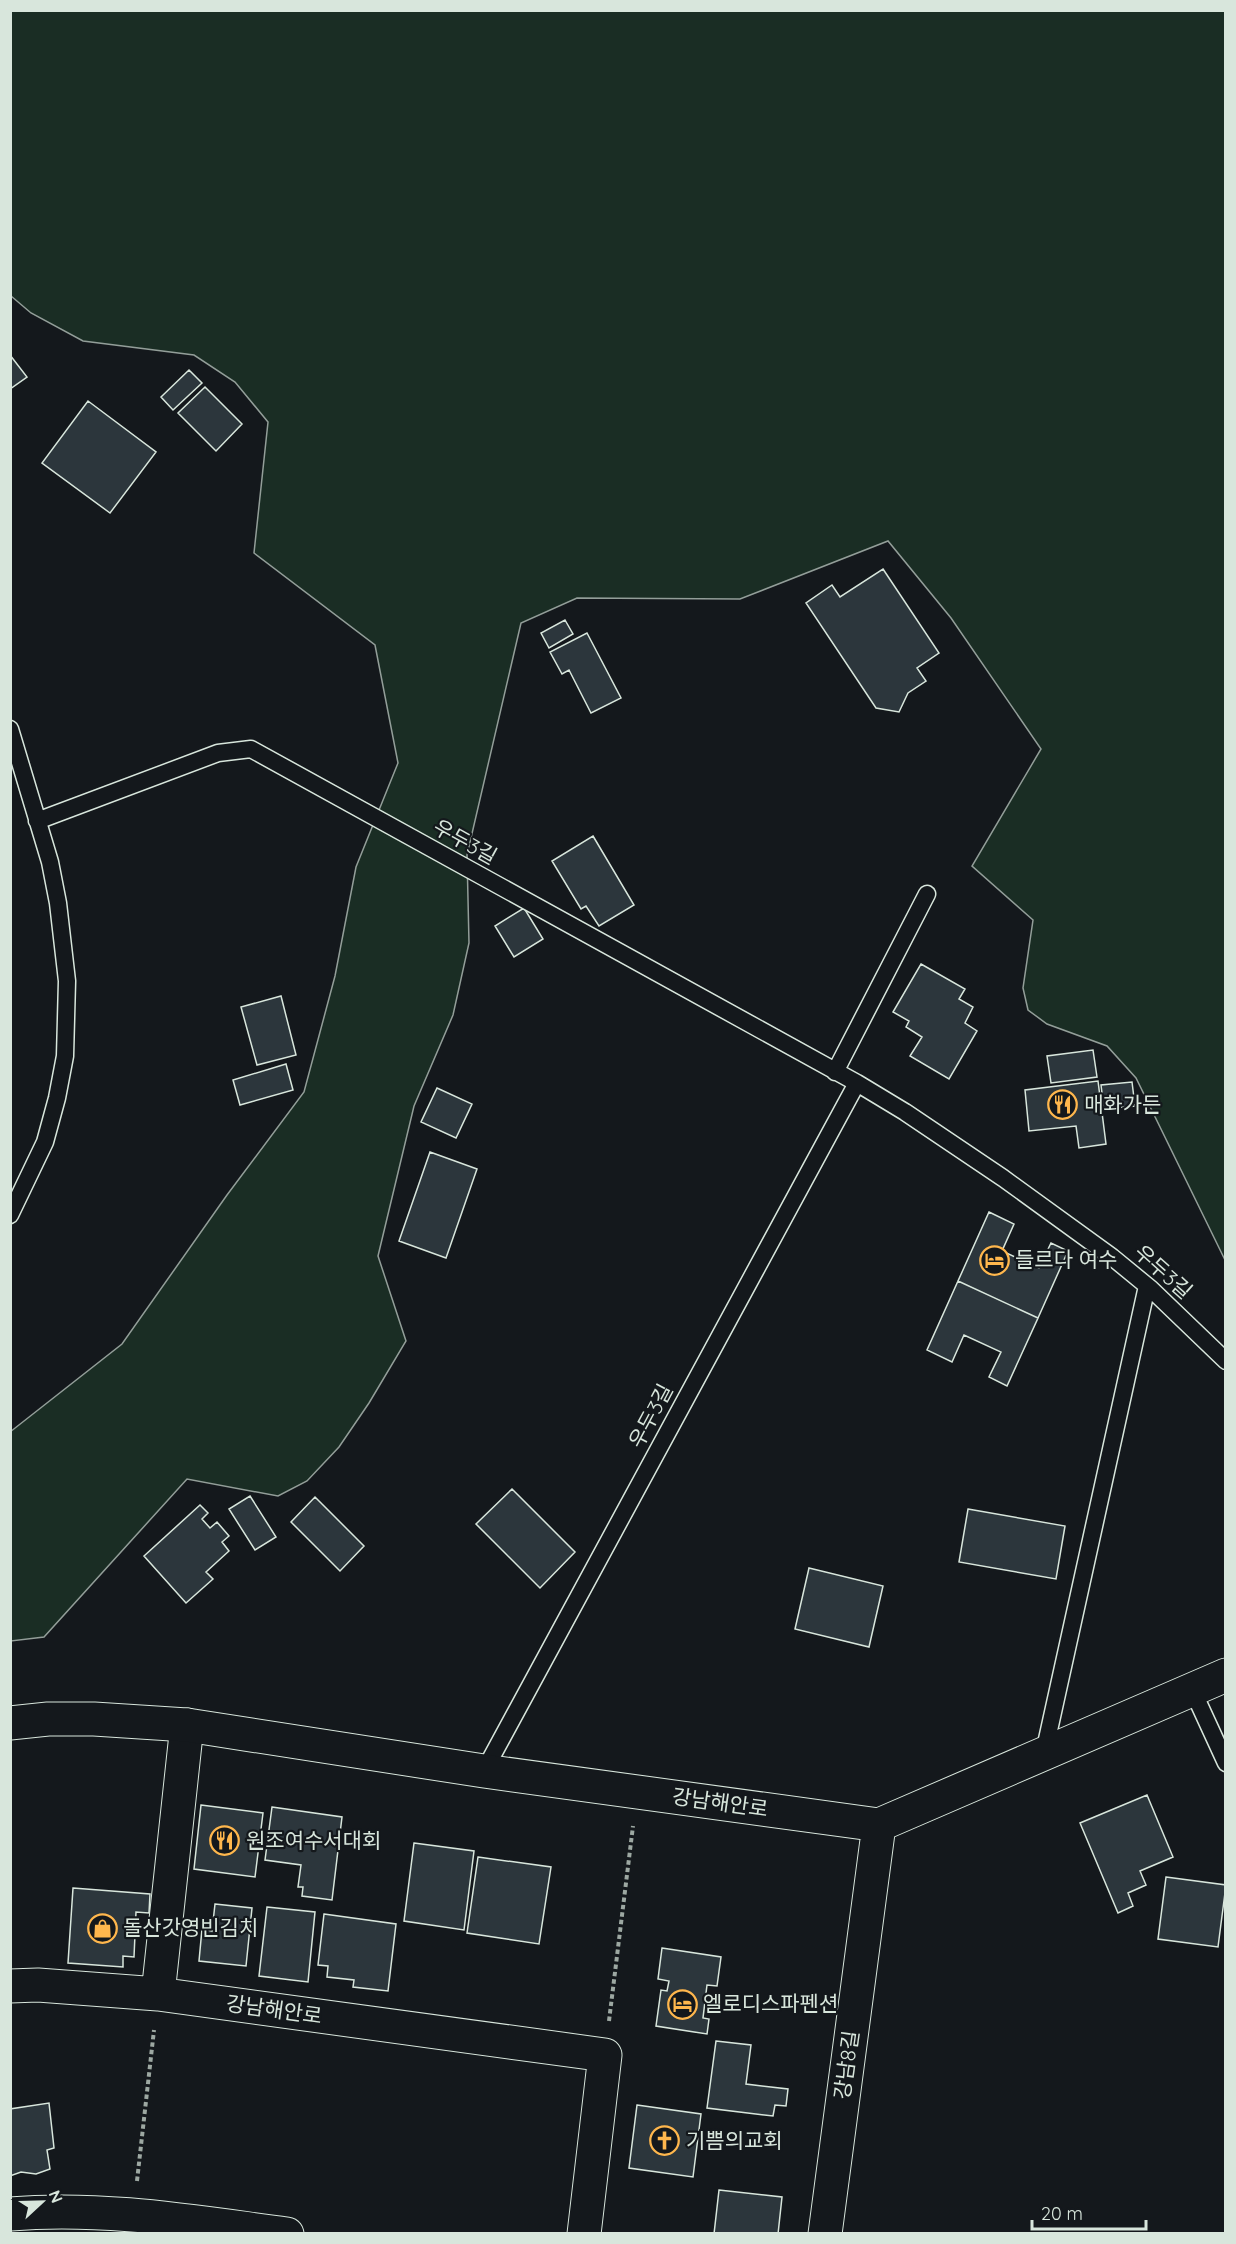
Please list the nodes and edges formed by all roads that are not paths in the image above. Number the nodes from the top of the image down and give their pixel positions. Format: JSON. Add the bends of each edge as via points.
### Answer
{"nodes":[{"id":1,"x":10,"y":729,"type":"edge"},
{"id":2,"x":37,"y":821,"type":"junction"},
{"id":3,"x":927,"y":894,"type":"dead end"},
{"id":4,"x":835,"y":1072,"type":"junction"},
{"id":5,"x":857,"y":1083,"type":"junction"},
{"id":6,"x":10,"y":1215,"type":"edge"},
{"id":7,"x":1147,"y":1286,"type":"junction"},
{"id":8,"x":1226,"y":1360,"type":"edge"},
{"id":9,"x":1226,"y":1675,"type":"edge"},
{"id":10,"x":1192,"y":1689,"type":"junction"},
{"id":11,"x":10,"y":1723,"type":"edge"},
{"id":12,"x":187,"y":1725,"type":"junction"},
{"id":13,"x":1044,"y":1754,"type":"junction"},
{"id":14,"x":1226,"y":1762,"type":"edge"},
{"id":15,"x":484,"y":1771,"type":"junction"},
{"id":16,"x":879,"y":1825,"type":"junction"},
{"id":17,"x":10,"y":1986,"type":"edge"},
{"id":18,"x":158,"y":1994,"type":"junction"},
{"id":19,"x":10,"y":2214,"type":"edge"},
{"id":20,"x":287,"y":2234,"type":"edge"},
{"id":21,"x":584,"y":2234,"type":"edge"},
{"id":22,"x":825,"y":2234,"type":"edge"}],
"edges":[{"from":1,"to":2,"type":"lane"},
{"from":2,"to":4,"type":"lane","name":"우두3길","via":[[218,753],[251,749]]},
{"from":2,"to":6,"type":"lane","via":[[50,862],[67,981],[65,1056],[45,1142]]},
{"from":3,"to":4,"type":"lane"},
{"from":4,"to":5,"type":"lane","name":"우두3길"},
{"from":5,"to":7,"type":"lane","name":"우두3길","via":[[1004,1178]]},
{"from":5,"to":15,"type":"lane","name":"우두3길"},
{"from":7,"to":8,"type":"lane","name":"우두3길"},
{"from":7,"to":13,"type":"lane"},
{"from":9,"to":10,"type":"street"},
{"from":10,"to":13,"type":"street"},
{"from":10,"to":14,"type":"lane"},
{"from":11,"to":12,"type":"street","name":"강남해안로","via":[[94,1719]]},
{"from":12,"to":15,"type":"street","name":"강남해안로"},
{"from":12,"to":18,"type":"street"},
{"from":13,"to":16,"type":"street"},
{"from":15,"to":16,"type":"street","name":"강남해안로"},
{"from":16,"to":22,"type":"street","name":"강남8길"},
{"from":17,"to":18,"type":"street","name":"강남해안로"},
{"from":18,"to":21,"type":"street","name":"강남해안로","via":[[605,2055]]},
{"from":19,"to":20,"type":"street","via":[[133,2214]]}]}
